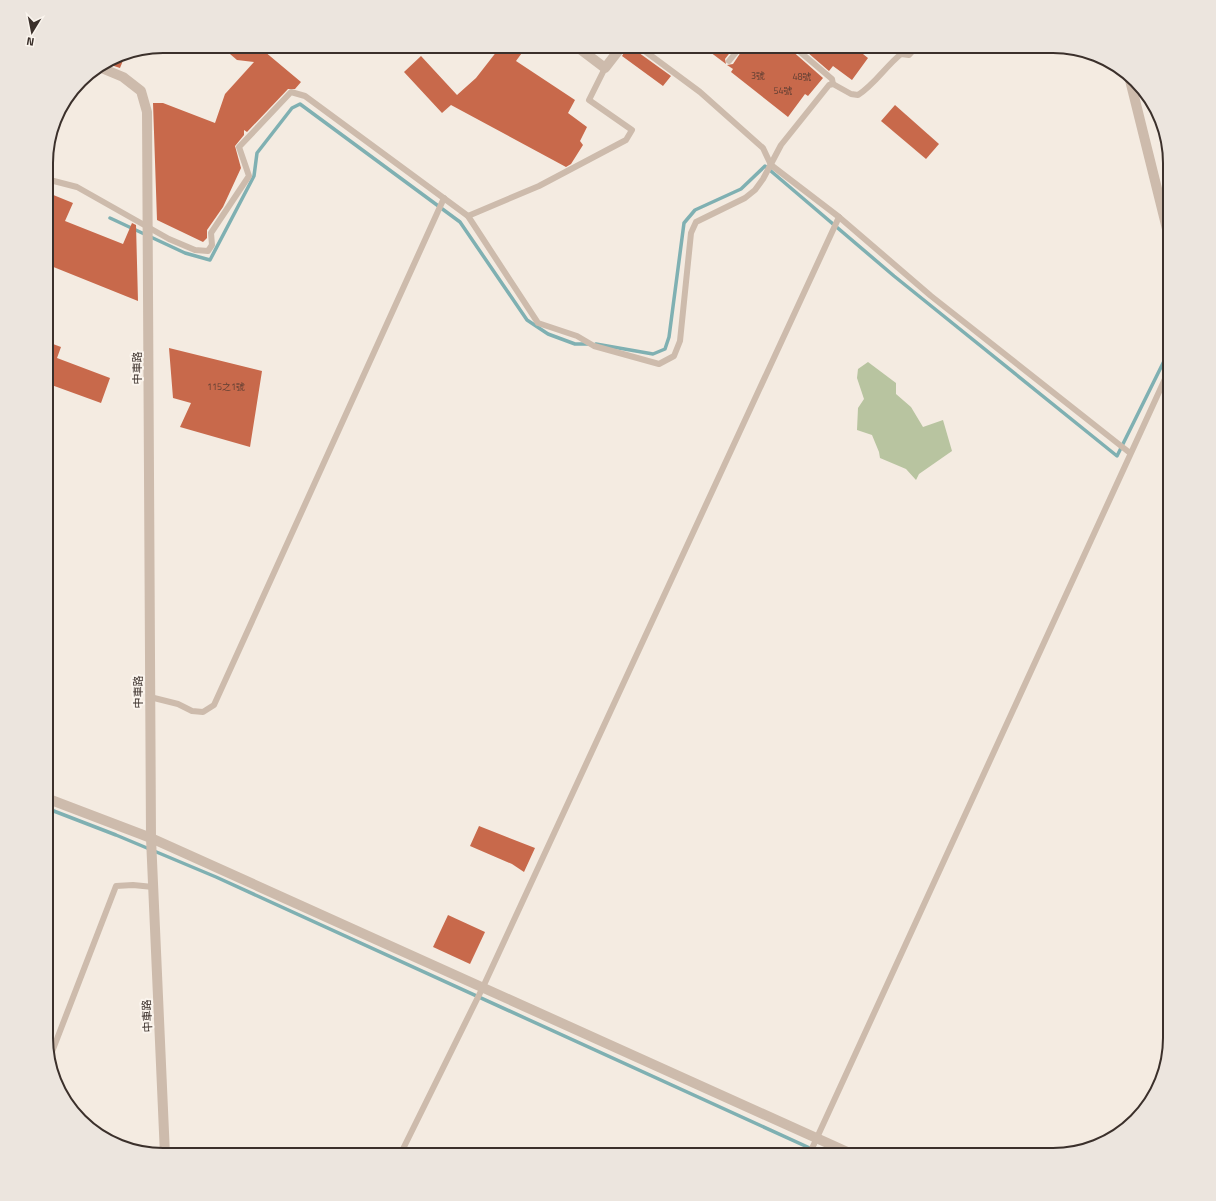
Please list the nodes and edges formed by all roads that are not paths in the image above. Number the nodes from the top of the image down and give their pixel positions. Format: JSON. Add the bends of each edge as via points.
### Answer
{"nodes":[{"id":1,"x":585,"y":53,"type":"edge"},
{"id":2,"x":617,"y":53,"type":"edge"},
{"id":3,"x":647,"y":53,"type":"edge"},
{"id":4,"x":735,"y":53,"type":"edge"},
{"id":5,"x":801,"y":53,"type":"edge"},
{"id":6,"x":910,"y":53,"type":"edge"},
{"id":7,"x":729,"y":61,"type":"dead end"},
{"id":8,"x":605,"y":68,"type":"junction"},
{"id":9,"x":106,"y":69,"type":"edge"},
{"id":10,"x":833,"y":84,"type":"junction"},
{"id":11,"x":1131,"y":85,"type":"edge"},
{"id":12,"x":770,"y":165,"type":"junction"},
{"id":13,"x":53,"y":181,"type":"edge"},
{"id":14,"x":444,"y":198,"type":"junction"},
{"id":15,"x":1163,"y":213,"type":"edge"},
{"id":16,"x":468,"y":216,"type":"junction"},
{"id":17,"x":838,"y":217,"type":"junction"},
{"id":18,"x":149,"y":229,"type":"junction"},
{"id":19,"x":1163,"y":383,"type":"edge"},
{"id":20,"x":1130,"y":452,"type":"junction"},
{"id":21,"x":150,"y":698,"type":"junction"},
{"id":22,"x":53,"y":801,"type":"edge"},
{"id":23,"x":151,"y":838,"type":"junction"},
{"id":24,"x":152,"y":888,"type":"junction"},
{"id":25,"x":483,"y":987,"type":"junction"},
{"id":26,"x":53,"y":1048,"type":"edge"},
{"id":27,"x":817,"y":1138,"type":"junction"},
{"id":28,"x":165,"y":1148,"type":"edge"},
{"id":29,"x":403,"y":1148,"type":"edge"},
{"id":30,"x":813,"y":1148,"type":"edge"},
{"id":31,"x":839,"y":1148,"type":"edge"}],
"edges":[{"from":1,"to":8,"type":"street"},
{"from":2,"to":8,"type":"street"},
{"from":3,"to":12,"type":"lane","via":[[706,97],[763,148]]},
{"from":4,"to":7,"type":"lane"},
{"from":5,"to":10,"type":"lane","via":[[832,79]]},
{"from":6,"to":10,"type":"lane","via":[[901,54],[891,62],[870,87],[858,95]]},
{"from":8,"to":16,"type":"lane","via":[[589,100],[632,130],[626,140],[540,186]]},
{"from":9,"to":18,"type":"street","name":"中車路","via":[[123,77],[141,91],[146,106]]},
{"from":10,"to":12,"type":"lane","via":[[781,144]]},
{"from":11,"to":15,"type":"street"},
{"from":12,"to":16,"type":"lane","via":[[755,190],[745,198],[696,222],[691,233],[680,341],[674,356],[659,364],[594,346],[576,336],[538,323]]},
{"from":12,"to":17,"type":"lane"},
{"from":13,"to":18,"type":"lane","via":[[77,187]]},
{"from":14,"to":16,"type":"lane"},
{"from":14,"to":18,"type":"lane","via":[[305,96],[291,92],[238,147],[249,176],[211,233],[212,245],[208,251],[195,250]]},
{"from":14,"to":21,"type":"lane","via":[[214,705],[203,712],[192,711],[178,704]]},
{"from":17,"to":20,"type":"lane","via":[[931,296]]},
{"from":17,"to":25,"type":"lane"},
{"from":18,"to":21,"type":"street","name":"中車路"},
{"from":19,"to":20,"type":"lane"},
{"from":20,"to":27,"type":"lane"},
{"from":21,"to":23,"type":"street","name":"中車路"},
{"from":22,"to":23,"type":"street"},
{"from":23,"to":24,"type":"street","name":"中車路"},
{"from":23,"to":25,"type":"street"},
{"from":24,"to":26,"type":"lane","via":[[116,886]]},
{"from":24,"to":28,"type":"street","name":"中車路"},
{"from":25,"to":27,"type":"street"},
{"from":25,"to":29,"type":"lane"},
{"from":27,"to":30,"type":"lane"},
{"from":27,"to":31,"type":"street"}]}
